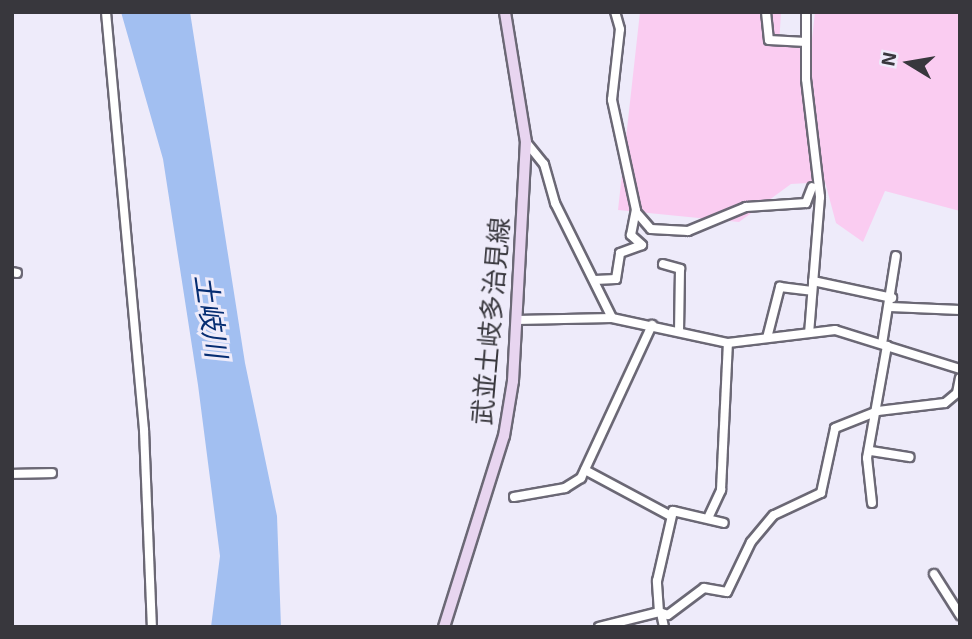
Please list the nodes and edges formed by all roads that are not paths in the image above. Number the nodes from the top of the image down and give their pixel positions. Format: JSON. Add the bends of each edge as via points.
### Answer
{"nodes":[{"id":1,"x":106,"y":12,"type":"edge"},
{"id":2,"x":505,"y":12,"type":"edge"},
{"id":3,"x":615,"y":12,"type":"edge"},
{"id":4,"x":766,"y":12,"type":"edge"},
{"id":5,"x":806,"y":12,"type":"edge"},
{"id":6,"x":806,"y":41,"type":"junction"},
{"id":7,"x":526,"y":142,"type":"junction"},
{"id":8,"x":812,"y":187,"type":"dead end"},
{"id":9,"x":637,"y":213,"type":"junction"},
{"id":10,"x":897,"y":256,"type":"dead end"},
{"id":11,"x":663,"y":264,"type":"dead end"},
{"id":12,"x":594,"y":280,"type":"junction"},
{"id":13,"x":813,"y":286,"type":"junction"},
{"id":14,"x":891,"y":302,"type":"junction"},
{"id":15,"x":960,"y":310,"type":"edge"},
{"id":16,"x":612,"y":318,"type":"junction"},
{"id":17,"x":516,"y":320,"type":"junction"},
{"id":18,"x":652,"y":326,"type":"junction"},
{"id":19,"x":679,"y":332,"type":"junction"},
{"id":20,"x":809,"y":333,"type":"junction"},
{"id":21,"x":767,"y":338,"type":"junction"},
{"id":22,"x":728,"y":343,"type":"junction"},
{"id":23,"x":884,"y":345,"type":"junction"},
{"id":24,"x":960,"y":369,"type":"edge"},
{"id":25,"x":960,"y":378,"type":"edge"},
{"id":26,"x":878,"y":411,"type":"junction"},
{"id":27,"x":871,"y":451,"type":"junction"},
{"id":28,"x":909,"y":457,"type":"dead end"},
{"id":29,"x":585,"y":470,"type":"junction"},
{"id":30,"x":52,"y":473,"type":"dead end"},
{"id":31,"x":12,"y":474,"type":"edge"},
{"id":32,"x":514,"y":497,"type":"dead end"},
{"id":33,"x":873,"y":503,"type":"dead end"},
{"id":34,"x":669,"y":515,"type":"junction"},
{"id":35,"x":709,"y":516,"type":"junction"},
{"id":36,"x":724,"y":523,"type":"dead end"},
{"id":37,"x":934,"y":574,"type":"dead end"},
{"id":38,"x":660,"y":613,"type":"junction"},
{"id":39,"x":960,"y":615,"type":"edge"},
{"id":40,"x":152,"y":627,"type":"edge"},
{"id":41,"x":444,"y":627,"type":"edge"},
{"id":42,"x":599,"y":627,"type":"edge"},
{"id":43,"x":664,"y":627,"type":"edge"}],
"edges":[{"from":1,"to":40,"type":"street","via":[[144,430]]},
{"from":2,"to":7,"type":"main road","name":"武並土岐多治見線"},
{"from":3,"to":9,"type":"street","via":[[620,29],[612,100]]},
{"from":4,"to":6,"type":"street","via":[[769,40]]},
{"from":5,"to":6,"type":"street"},
{"from":6,"to":13,"type":"street","via":[[820,197]]},
{"from":7,"to":12,"type":"street","via":[[544,164],[555,203]]},
{"from":7,"to":17,"type":"main road","name":"武並土岐多治見線"},
{"from":8,"to":9,"type":"street","via":[[806,203],[746,207],[688,231],[651,229]]},
{"from":9,"to":12,"type":"street","via":[[629,228],[642,248],[620,253],[616,279]]},
{"from":10,"to":14,"type":"street"},
{"from":11,"to":19,"type":"street","via":[[680,269]]},
{"from":12,"to":16,"type":"street"},
{"from":13,"to":14,"type":"street"},
{"from":13,"to":20,"type":"street"},
{"from":13,"to":21,"type":"street","via":[[780,288]]},
{"from":14,"to":15,"type":"street"},
{"from":14,"to":23,"type":"street"},
{"from":16,"to":17,"type":"street"},
{"from":16,"to":18,"type":"street"},
{"from":17,"to":41,"type":"main road","name":"武並土岐多治見線","via":[[504,436]]},
{"from":18,"to":19,"type":"street"},
{"from":18,"to":29,"type":"street"},
{"from":19,"to":22,"type":"street"},
{"from":20,"to":21,"type":"street"},
{"from":20,"to":23,"type":"street","via":[[835,330]]},
{"from":21,"to":22,"type":"street"},
{"from":22,"to":35,"type":"street","via":[[721,490]]},
{"from":23,"to":24,"type":"street"},
{"from":23,"to":26,"type":"street"},
{"from":25,"to":26,"type":"street","via":[[957,393],[945,403]]},
{"from":26,"to":27,"type":"street"},
{"from":26,"to":38,"type":"street","via":[[835,428],[821,493],[774,515],[751,542],[727,592],[705,588],[668,615]]},
{"from":27,"to":28,"type":"street"},
{"from":27,"to":33,"type":"street"},
{"from":29,"to":32,"type":"street","via":[[565,488]]},
{"from":29,"to":34,"type":"street"},
{"from":30,"to":31,"type":"street"},
{"from":34,"to":35,"type":"street"},
{"from":34,"to":38,"type":"street","via":[[657,581]]},
{"from":35,"to":36,"type":"street"},
{"from":37,"to":39,"type":"street"},
{"from":38,"to":42,"type":"street"},
{"from":38,"to":43,"type":"street"}]}
